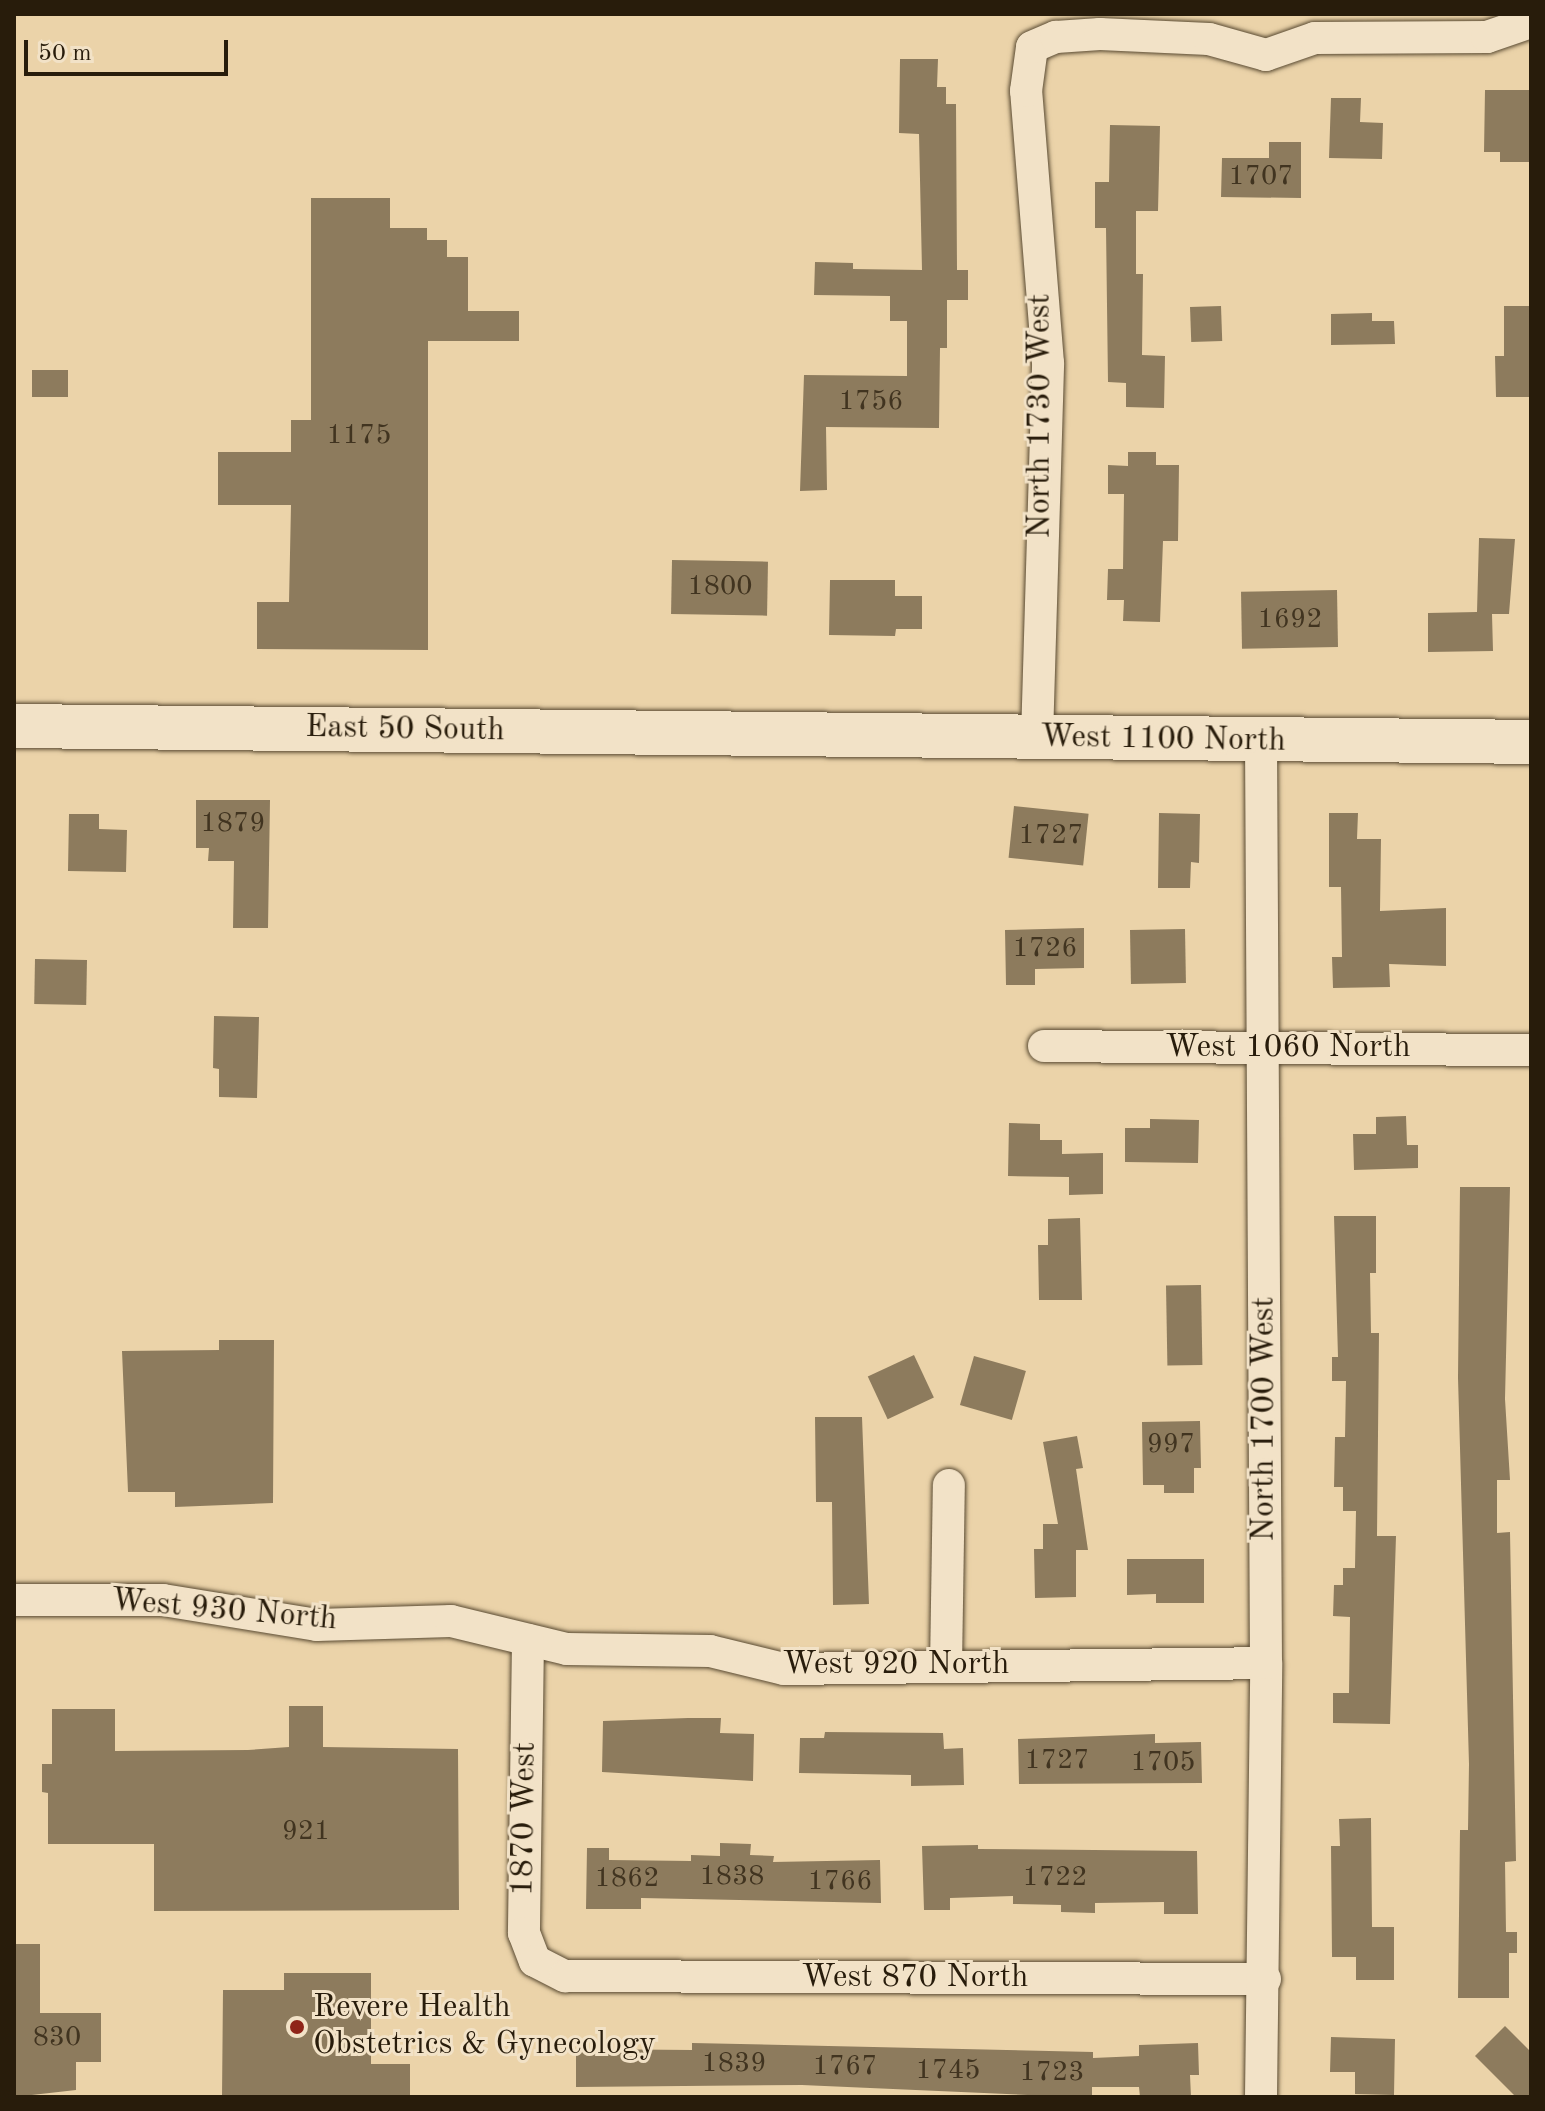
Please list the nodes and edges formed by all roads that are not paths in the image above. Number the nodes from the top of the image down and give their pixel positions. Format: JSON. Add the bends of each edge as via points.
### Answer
{"nodes":[{"id":1,"x":1531,"y":22,"type":"edge"},
{"id":2,"x":14,"y":726,"type":"edge"},
{"id":3,"x":795,"y":736,"type":"joint"},
{"id":4,"x":1037,"y":738,"type":"junction"},
{"id":5,"x":1261,"y":741,"type":"junction"},
{"id":6,"x":1531,"y":742,"type":"edge"},
{"id":7,"x":1044,"y":1046,"type":"dead end"},
{"id":8,"x":1264,"y":1049,"type":"junction"},
{"id":9,"x":1531,"y":1050,"type":"edge"},
{"id":10,"x":949,"y":1485,"type":"dead end"},
{"id":11,"x":14,"y":1600,"type":"edge"},
{"id":12,"x":528,"y":1640,"type":"junction"},
{"id":13,"x":1266,"y":1663,"type":"junction"},
{"id":14,"x":946,"y":1666,"type":"junction"},
{"id":15,"x":565,"y":1976,"type":"joint"},
{"id":16,"x":1265,"y":1979,"type":"junction"},
{"id":17,"x":1261,"y":2097,"type":"edge"}],
"edges":[{"from":1,"to":4,"type":"street","name":"North 1730 West","via":[[1487,37],[1315,38],[1266,55],[1209,39],[1100,34],[1056,37],[1032,47],[1026,91],[1048,363]]},
{"from":2,"to":3,"type":"main road","name":"East 50 South"},
{"from":3,"to":4,"type":"main road","name":"West 1100 North"},
{"from":4,"to":5,"type":"main road","name":"West 1100 North"},
{"from":5,"to":6,"type":"main road","name":"West 1100 North"},
{"from":5,"to":8,"type":"street","name":"North 1700 West"},
{"from":7,"to":8,"type":"street","name":"West 1060 North"},
{"from":8,"to":9,"type":"street","name":"West 1060 North"},
{"from":8,"to":13,"type":"street","name":"North 1700 West"},
{"from":10,"to":14,"type":"street"},
{"from":11,"to":12,"type":"street","name":"West 930 North","via":[[163,1600],[317,1625],[451,1621]]},
{"from":12,"to":14,"type":"street","name":"West 920 North","via":[[567,1649],[710,1651],[784,1669]]},
{"from":12,"to":15,"type":"street","name":"1870 West","via":[[524,1933],[535,1961]]},
{"from":13,"to":14,"type":"street","name":"West 920 North"},
{"from":13,"to":16,"type":"street","name":"North 1700 West"},
{"from":15,"to":16,"type":"street","name":"West 870 North"},
{"from":16,"to":17,"type":"street","name":"North 1700 West"}]}
